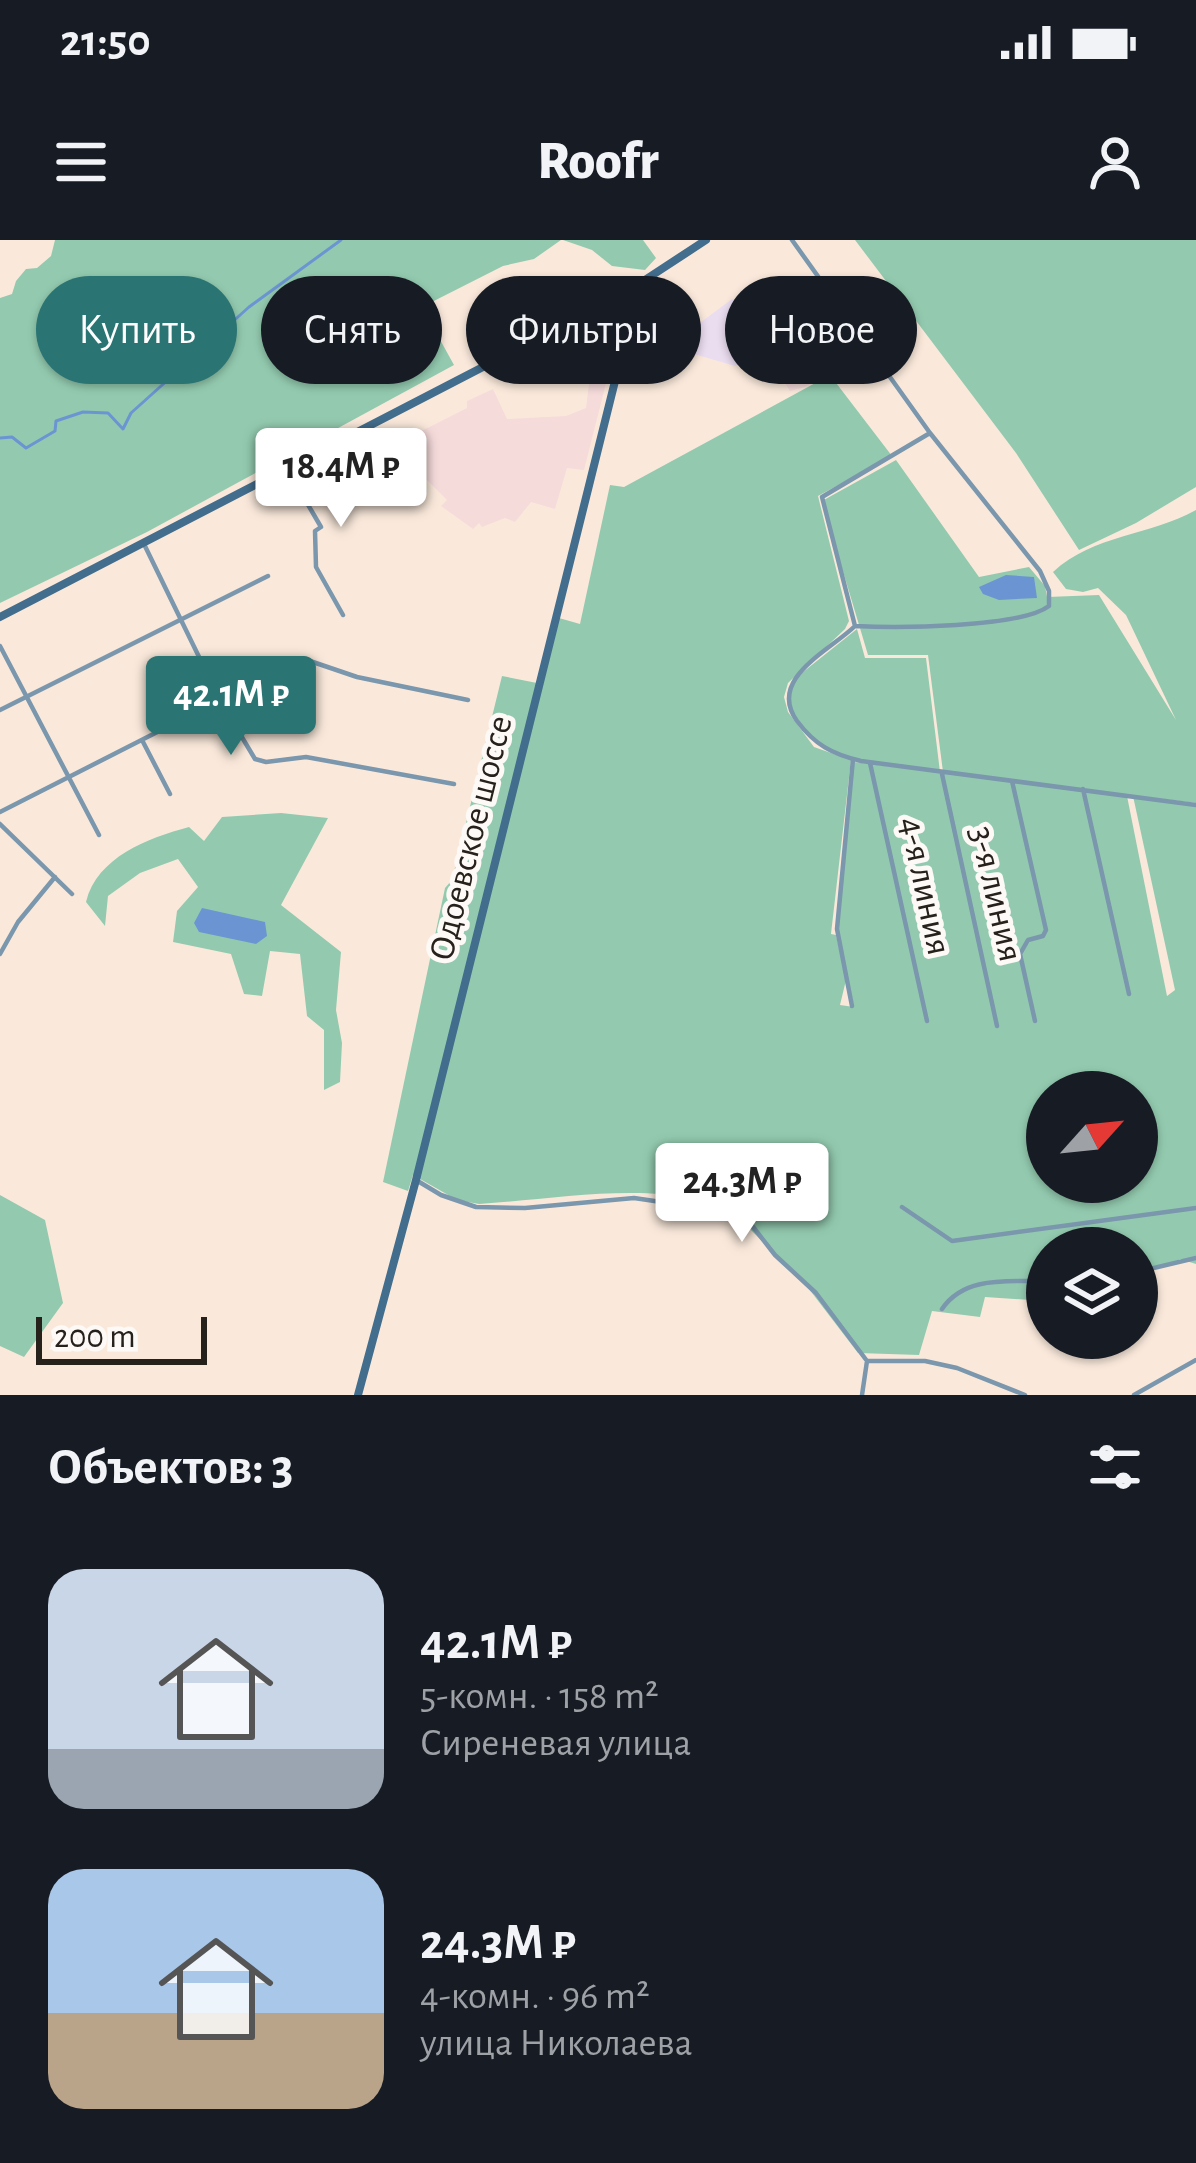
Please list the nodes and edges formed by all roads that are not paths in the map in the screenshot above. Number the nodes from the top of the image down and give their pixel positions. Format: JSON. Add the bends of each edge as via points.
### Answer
{"nodes":[{"id":1,"x":706,"y":240,"type":"edge"},
{"id":2,"x":792,"y":240,"type":"edge"},
{"id":3,"x":651,"y":276,"type":"edge"},
{"id":4,"x":466,"y":374,"type":"edge"},
{"id":5,"x":614,"y":384,"type":"edge"},
{"id":6,"x":930,"y":433,"type":"junction"},
{"id":7,"x":286,"y":466,"type":"junction"},
{"id":8,"x":142,"y":542,"type":"junction"},
{"id":9,"x":268,"y":576,"type":"dead end"},
{"id":10,"x":343,"y":614,"type":"dead end"},
{"id":11,"x":0,"y":617,"type":"edge"},
{"id":12,"x":181,"y":621,"type":"junction"},
{"id":13,"x":854,"y":626,"type":"junction"},
{"id":14,"x":0,"y":646,"type":"edge"},
{"id":15,"x":26,"y":698,"type":"junction"},
{"id":16,"x":468,"y":700,"type":"dead end"},
{"id":17,"x":221,"y":701,"type":"junction"},
{"id":18,"x":0,"y":710,"type":"edge"},
{"id":19,"x":142,"y":740,"type":"junction"},
{"id":20,"x":853,"y":759,"type":"junction"},
{"id":21,"x":870,"y":763,"type":"junction"},
{"id":22,"x":942,"y":774,"type":"junction"},
{"id":23,"x":68,"y":778,"type":"junction"},
{"id":24,"x":1012,"y":781,"type":"junction"},
{"id":25,"x":454,"y":784,"type":"dead end"},
{"id":26,"x":1083,"y":789,"type":"junction"},
{"id":27,"x":170,"y":794,"type":"dead end"},
{"id":28,"x":1196,"y":805,"type":"edge"},
{"id":29,"x":0,"y":812,"type":"edge"},
{"id":30,"x":0,"y":824,"type":"edge"},
{"id":31,"x":99,"y":835,"type":"dead end"},
{"id":32,"x":55,"y":877,"type":"junction"},
{"id":33,"x":72,"y":894,"type":"dead end"},
{"id":34,"x":0,"y":954,"type":"edge"},
{"id":35,"x":1129,"y":994,"type":"dead end"},
{"id":36,"x":852,"y":1006,"type":"dead end"},
{"id":37,"x":927,"y":1021,"type":"dead end"},
{"id":38,"x":1035,"y":1021,"type":"dead end"},
{"id":39,"x":997,"y":1026,"type":"dead end"},
{"id":40,"x":416,"y":1180,"type":"junction"},
{"id":41,"x":902,"y":1207,"type":"dead end"},
{"id":42,"x":1196,"y":1208,"type":"edge"},
{"id":43,"x":1196,"y":1258,"type":"edge"},
{"id":44,"x":1158,"y":1267,"type":"edge"},
{"id":45,"x":1026,"y":1282,"type":"edge"},
{"id":46,"x":942,"y":1309,"type":"dead end"},
{"id":47,"x":1196,"y":1360,"type":"edge"},
{"id":48,"x":867,"y":1361,"type":"junction"},
{"id":49,"x":358,"y":1395,"type":"edge"},
{"id":50,"x":862,"y":1395,"type":"edge"},
{"id":51,"x":1025,"y":1395,"type":"edge"},
{"id":52,"x":1134,"y":1395,"type":"edge"}],
"edges":[{"from":1,"to":3,"type":"main road"},
{"from":2,"to":6,"type":"street"},
{"from":4,"to":7,"type":"main road"},
{"from":5,"to":40,"type":"main road","name":"Одоевское шоссе"},
{"from":6,"to":13,"type":"street","via":[[821,497]]},
{"from":6,"to":13,"type":"street","via":[[1040,572],[1049,606],[924,628]]},
{"from":7,"to":8,"type":"main road"},
{"from":7,"to":10,"type":"street","via":[[321,526],[316,567]]},
{"from":8,"to":11,"type":"main road"},
{"from":8,"to":12,"type":"street"},
{"from":9,"to":12,"type":"street"},
{"from":12,"to":15,"type":"street"},
{"from":12,"to":17,"type":"street"},
{"from":13,"to":20,"type":"street","via":[[795,676],[786,701],[813,742]]},
{"from":14,"to":15,"type":"street"},
{"from":15,"to":18,"type":"street"},
{"from":15,"to":23,"type":"street"},
{"from":16,"to":17,"type":"street","via":[[307,660]]},
{"from":17,"to":19,"type":"street"},
{"from":17,"to":25,"type":"street","via":[[260,762],[306,757]]},
{"from":19,"to":23,"type":"street"},
{"from":19,"to":27,"type":"street"},
{"from":20,"to":21,"type":"street"},
{"from":20,"to":36,"type":"street","via":[[837,914]]},
{"from":21,"to":22,"type":"street"},
{"from":21,"to":37,"type":"street","name":"4-я линия"},
{"from":22,"to":24,"type":"street"},
{"from":22,"to":39,"type":"street","name":"3-я линия"},
{"from":23,"to":29,"type":"street"},
{"from":23,"to":31,"type":"street"},
{"from":24,"to":26,"type":"street"},
{"from":24,"to":38,"type":"street","via":[[1046,930],[1021,946]]},
{"from":26,"to":28,"type":"street"},
{"from":26,"to":35,"type":"street"},
{"from":30,"to":32,"type":"street"},
{"from":32,"to":33,"type":"street"},
{"from":32,"to":34,"type":"street"},
{"from":40,"to":48,"type":"street","via":[[476,1207],[634,1198],[751,1223]]},
{"from":40,"to":49,"type":"main road","name":"Одоевское шоссе"},
{"from":41,"to":42,"type":"street","via":[[952,1241]]},
{"from":43,"to":44,"type":"street"},
{"from":45,"to":46,"type":"street","via":[[966,1286]]},
{"from":47,"to":52,"type":"street"},
{"from":48,"to":50,"type":"street"},
{"from":48,"to":51,"type":"street","via":[[925,1361]]}]}
